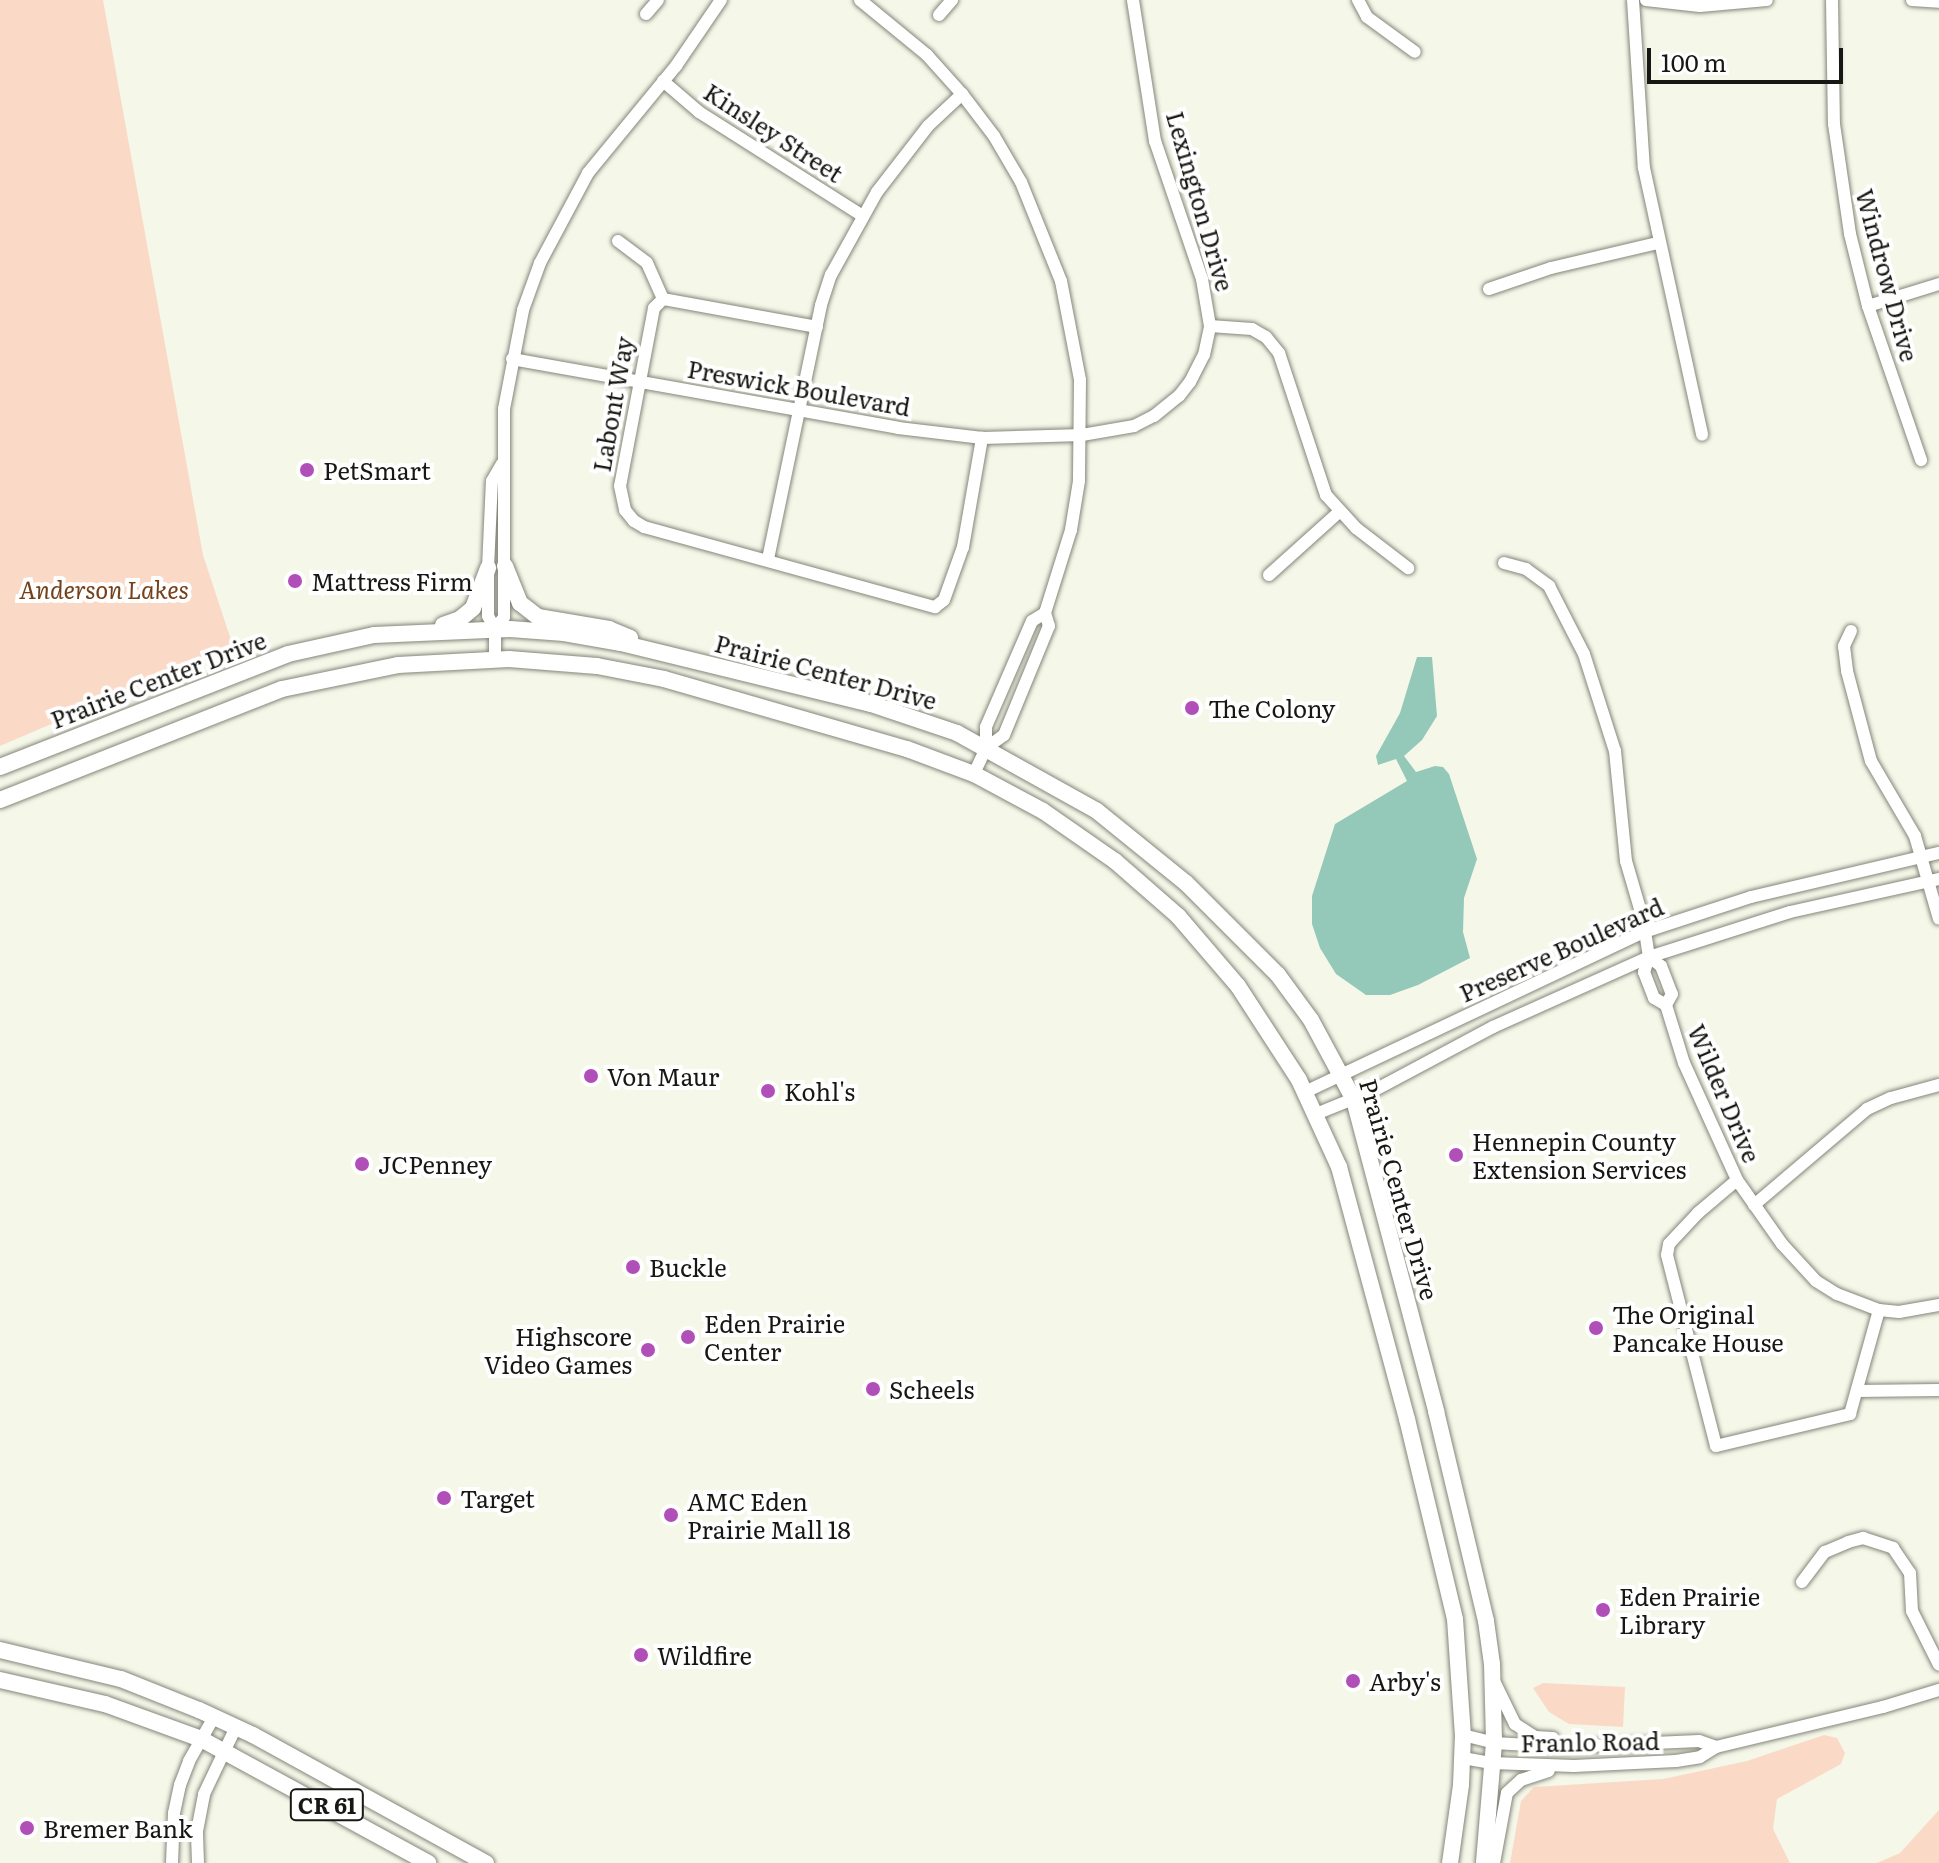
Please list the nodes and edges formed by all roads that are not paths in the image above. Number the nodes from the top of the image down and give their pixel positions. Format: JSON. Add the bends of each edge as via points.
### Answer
{"nodes":[{"id":1,"x":658,"y":0,"type":"edge"},
{"id":2,"x":721,"y":0,"type":"edge"},
{"id":3,"x":860,"y":0,"type":"edge"},
{"id":4,"x":952,"y":0,"type":"edge"},
{"id":5,"x":1133,"y":0,"type":"edge"},
{"id":6,"x":1358,"y":0,"type":"edge"},
{"id":7,"x":1633,"y":0,"type":"edge"},
{"id":8,"x":1646,"y":0,"type":"edge"},
{"id":9,"x":1767,"y":0,"type":"edge"},
{"id":10,"x":1832,"y":0,"type":"edge"},
{"id":11,"x":1912,"y":0,"type":"edge"},
{"id":12,"x":1939,"y":2,"type":"edge"},
{"id":13,"x":646,"y":14,"type":"dead end"},
{"id":14,"x":939,"y":15,"type":"dead end"},
{"id":15,"x":1415,"y":52,"type":"dead end"},
{"id":16,"x":663,"y":81,"type":"junction"},
{"id":17,"x":962,"y":94,"type":"junction"},
{"id":18,"x":863,"y":216,"type":"junction"},
{"id":19,"x":618,"y":241,"type":"dead end"},
{"id":20,"x":1658,"y":243,"type":"junction"},
{"id":21,"x":1939,"y":284,"type":"edge"},
{"id":22,"x":1489,"y":289,"type":"dead end"},
{"id":23,"x":663,"y":299,"type":"junction"},
{"id":24,"x":1868,"y":306,"type":"junction"},
{"id":25,"x":1210,"y":326,"type":"junction"},
{"id":26,"x":817,"y":327,"type":"junction"},
{"id":27,"x":512,"y":359,"type":"junction"},
{"id":28,"x":639,"y":381,"type":"junction"},
{"id":29,"x":800,"y":409,"type":"junction"},
{"id":30,"x":1082,"y":435,"type":"junction"},
{"id":31,"x":1702,"y":435,"type":"dead end"},
{"id":32,"x":982,"y":438,"type":"junction"},
{"id":33,"x":1921,"y":460,"type":"dead end"},
{"id":34,"x":1339,"y":512,"type":"junction"},
{"id":35,"x":768,"y":559,"type":"junction"},
{"id":36,"x":1504,"y":563,"type":"dead end"},
{"id":37,"x":496,"y":567,"type":"junction"},
{"id":38,"x":1408,"y":568,"type":"dead end"},
{"id":39,"x":1269,"y":575,"type":"dead end"},
{"id":40,"x":1045,"y":613,"type":"junction"},
{"id":41,"x":495,"y":629,"type":"junction"},
{"id":42,"x":424,"y":631,"type":"junction"},
{"id":43,"x":1851,"y":631,"type":"dead end"},
{"id":44,"x":672,"y":655,"type":"junction"},
{"id":45,"x":495,"y":658,"type":"junction"},
{"id":46,"x":986,"y":748,"type":"junction"},
{"id":47,"x":0,"y":767,"type":"edge"},
{"id":48,"x":974,"y":774,"type":"junction"},
{"id":49,"x":0,"y":800,"type":"edge"},
{"id":50,"x":1939,"y":853,"type":"edge"},
{"id":51,"x":1920,"y":857,"type":"junction"},
{"id":52,"x":1934,"y":880,"type":"edge"},
{"id":53,"x":1939,"y":919,"type":"edge"},
{"id":54,"x":1644,"y":932,"type":"junction"},
{"id":55,"x":1649,"y":957,"type":"junction"},
{"id":56,"x":1666,"y":1005,"type":"junction"},
{"id":57,"x":1343,"y":1075,"type":"junction"},
{"id":58,"x":1939,"y":1085,"type":"edge"},
{"id":59,"x":1305,"y":1092,"type":"junction"},
{"id":60,"x":1354,"y":1100,"type":"junction"},
{"id":61,"x":1316,"y":1114,"type":"junction"},
{"id":62,"x":1737,"y":1180,"type":"junction"},
{"id":63,"x":1754,"y":1205,"type":"junction"},
{"id":64,"x":1939,"y":1305,"type":"edge"},
{"id":65,"x":1879,"y":1310,"type":"junction"},
{"id":66,"x":1939,"y":1390,"type":"edge"},
{"id":67,"x":1857,"y":1391,"type":"junction"},
{"id":68,"x":1802,"y":1582,"type":"dead end"},
{"id":69,"x":0,"y":1650,"type":"edge"},
{"id":70,"x":1939,"y":1665,"type":"edge"},
{"id":71,"x":1493,"y":1677,"type":"junction"},
{"id":72,"x":0,"y":1680,"type":"edge"},
{"id":73,"x":1939,"y":1690,"type":"edge"},
{"id":74,"x":214,"y":1717,"type":"junction"},
{"id":75,"x":236,"y":1727,"type":"junction"},
{"id":76,"x":1463,"y":1735,"type":"junction"},
{"id":77,"x":201,"y":1739,"type":"junction"},
{"id":78,"x":1494,"y":1743,"type":"junction"},
{"id":79,"x":1716,"y":1747,"type":"junction"},
{"id":80,"x":1594,"y":1748,"type":"junction"},
{"id":81,"x":224,"y":1750,"type":"junction"},
{"id":82,"x":1463,"y":1758,"type":"junction"},
{"id":83,"x":1492,"y":1763,"type":"junction"},
{"id":84,"x":1574,"y":1766,"type":"junction"},
{"id":85,"x":172,"y":1863,"type":"edge"},
{"id":86,"x":198,"y":1863,"type":"edge"},
{"id":87,"x":428,"y":1863,"type":"edge"},
{"id":88,"x":486,"y":1863,"type":"edge"},
{"id":89,"x":1450,"y":1863,"type":"edge"},
{"id":90,"x":1484,"y":1863,"type":"edge"},
{"id":91,"x":1494,"y":1863,"type":"edge"}],
"edges":[{"from":1,"to":13,"type":"street"},
{"from":2,"to":16,"type":"street"},
{"from":3,"to":17,"type":"street","via":[[927,55]]},
{"from":4,"to":14,"type":"street"},
{"from":5,"to":25,"type":"street","name":"Lexington Drive","via":[[1155,141],[1202,279]]},
{"from":6,"to":15,"type":"street","via":[[1367,17]]},
{"from":7,"to":20,"type":"street","via":[[1644,168]]},
{"from":8,"to":9,"type":"street","via":[[1700,6]]},
{"from":10,"to":24,"type":"street","name":"Windrow Drive","via":[[1839,172]]},
{"from":11,"to":12,"type":"street"},
{"from":16,"to":18,"type":"street","name":"Kinsley Street","via":[[699,112]]},
{"from":16,"to":27,"type":"street","via":[[588,173],[562,217],[523,310]]},
{"from":17,"to":18,"type":"street","via":[[928,126]]},
{"from":17,"to":30,"type":"street","via":[[1001,148],[1043,230],[1061,281],[1080,380]]},
{"from":18,"to":26,"type":"street","via":[[831,275]]},
{"from":19,"to":23,"type":"street","via":[[647,263]]},
{"from":20,"to":22,"type":"street"},
{"from":20,"to":31,"type":"street"},
{"from":21,"to":24,"type":"street"},
{"from":23,"to":26,"type":"street"},
{"from":23,"to":28,"type":"street","name":"Labont Way","via":[[650,315]]},
{"from":24,"to":33,"type":"street","name":"Windrow Drive"},
{"from":25,"to":30,"type":"street","name":"Lexington Drive","via":[[1204,355],[1179,396],[1134,426]]},
{"from":25,"to":34,"type":"street","via":[[1252,329],[1279,353],[1317,473]]},
{"from":26,"to":29,"type":"street"},
{"from":27,"to":28,"type":"street","name":"Preswick Boulevard"},
{"from":27,"to":37,"type":"street"},
{"from":28,"to":29,"type":"street","name":"Preswick Boulevard"},
{"from":28,"to":35,"type":"street","name":"Labont Way","via":[[620,486],[625,510],[644,527]]},
{"from":29,"to":32,"type":"street","name":"Preswick Boulevard"},
{"from":29,"to":35,"type":"street"},
{"from":30,"to":32,"type":"street","name":"Preswick Boulevard"},
{"from":30,"to":40,"type":"street","via":[[1071,530]]},
{"from":32,"to":35,"type":"street","name":"Labont Way","via":[[963,547],[940,605],[930,608]]},
{"from":34,"to":38,"type":"street"},
{"from":34,"to":39,"type":"street"},
{"from":36,"to":54,"type":"street","via":[[1526,569],[1549,586],[1584,654],[1615,751],[1626,861]]},
{"from":37,"to":41,"type":"street","via":[[504,617]]},
{"from":37,"to":42,"type":"main road","via":[[473,608],[460,619]]},
{"from":37,"to":44,"type":"main road","via":[[520,603],[538,617],[609,629]]},
{"from":40,"to":46,"type":"street","via":[[1032,621],[986,727]]},
{"from":40,"to":46,"type":"street","via":[[1049,626],[1004,735]]},
{"from":41,"to":42,"type":"main road","name":"Prairie Center Drive"},
{"from":41,"to":44,"type":"main road","name":"Prairie Center Drive","via":[[564,633]]},
{"from":41,"to":45,"type":"street"},
{"from":42,"to":47,"type":"main road","name":"Prairie Center Drive","via":[[374,635],[288,654]]},
{"from":43,"to":51,"type":"street","via":[[1844,646],[1847,671],[1871,761],[1907,817]]},
{"from":44,"to":46,"type":"main road","name":"Prairie Center Drive","via":[[871,704]]},
{"from":45,"to":48,"type":"main road","name":"Prairie Center Drive","via":[[597,666],[664,679],[907,749]]},
{"from":45,"to":49,"type":"main road","name":"Prairie Center Drive","via":[[398,665],[282,689]]},
{"from":46,"to":48,"type":"street"},
{"from":46,"to":57,"type":"main road","name":"Prairie Center Drive","via":[[1097,811],[1191,888],[1278,975]]},
{"from":48,"to":59,"type":"main road","name":"Prairie Center Drive","via":[[1043,811],[1115,861],[1178,916],[1238,986]]},
{"from":50,"to":51,"type":"street","name":"Preserve Boulevard"},
{"from":51,"to":52,"type":"street"},
{"from":51,"to":54,"type":"street","name":"Preserve Boulevard","via":[[1751,897]]},
{"from":52,"to":53,"type":"street"},
{"from":52,"to":55,"type":"street","name":"Preserve Boulevard","via":[[1790,912]]},
{"from":54,"to":55,"type":"street"},
{"from":54,"to":57,"type":"street","name":"Preserve Boulevard"},
{"from":55,"to":56,"type":"street","name":"Wilder Drive","via":[[1644,972],[1654,998]]},
{"from":55,"to":56,"type":"street","name":"Wilder Drive","via":[[1661,966],[1672,994]]},
{"from":55,"to":60,"type":"street","name":"Preserve Boulevard","via":[[1519,1015]]},
{"from":56,"to":62,"type":"street","name":"Wilder Drive","via":[[1684,1063]]},
{"from":57,"to":59,"type":"street","name":"Preserve Boulevard"},
{"from":57,"to":60,"type":"main road","name":"Prairie Center Drive"},
{"from":58,"to":63,"type":"street","via":[[1867,1109]]},
{"from":59,"to":61,"type":"main road","name":"Prairie Center Drive"},
{"from":60,"to":61,"type":"street","name":"Preserve Boulevard"},
{"from":60,"to":71,"type":"main road","name":"Prairie Center Drive","via":[[1474,1564]]},
{"from":61,"to":76,"type":"main road","name":"Prairie Center Drive","via":[[1339,1167],[1440,1553],[1455,1619]]},
{"from":62,"to":63,"type":"street","name":"Wilder Drive"},
{"from":62,"to":67,"type":"street","via":[[1669,1244],[1667,1255],[1711,1438],[1716,1446],[1725,1446],[1836,1420],[1850,1414]]},
{"from":63,"to":65,"type":"street","name":"Wilder Drive","via":[[1816,1281]]},
{"from":64,"to":65,"type":"street","name":"Wilder Drive"},
{"from":65,"to":67,"type":"street"},
{"from":66,"to":67,"type":"street"},
{"from":68,"to":70,"type":"street","via":[[1825,1552],[1848,1542],[1863,1538],[1893,1548],[1910,1573],[1912,1611]]},
{"from":69,"to":74,"type":"main road","number":"CR 61","via":[[121,1679]]},
{"from":71,"to":78,"type":"main road","name":"Prairie Center Drive"},
{"from":71,"to":80,"type":"street","via":[[1519,1728],[1535,1737],[1582,1740]]},
{"from":72,"to":77,"type":"main road","number":"CR 61","via":[[105,1704]]},
{"from":73,"to":79,"type":"street","name":"Franlo Road"},
{"from":74,"to":75,"type":"main road","number":"CR 61"},
{"from":74,"to":77,"type":"street"},
{"from":75,"to":81,"type":"street"},
{"from":75,"to":88,"type":"main road","number":"CR 61"},
{"from":76,"to":78,"type":"street","name":"Franlo Road"},
{"from":76,"to":82,"type":"main road","name":"Prairie Center Drive"},
{"from":77,"to":81,"type":"main road","number":"CR 61"},
{"from":77,"to":85,"type":"street","via":[[180,1785]]},
{"from":78,"to":80,"type":"street","name":"Franlo Road"},
{"from":78,"to":83,"type":"main road","name":"Prairie Center Drive"},
{"from":79,"to":80,"type":"street","name":"Franlo Road","via":[[1699,1741]]},
{"from":79,"to":84,"type":"street","name":"Franlo Road","via":[[1700,1757],[1676,1761]]},
{"from":81,"to":86,"type":"street","via":[[203,1796]]},
{"from":81,"to":87,"type":"main road","number":"CR 61"},
{"from":82,"to":83,"type":"street","name":"Franlo Road"},
{"from":82,"to":89,"type":"main road","name":"Prairie Center Drive"},
{"from":83,"to":84,"type":"street","name":"Franlo Road"},
{"from":83,"to":90,"type":"main road","name":"Prairie Center Drive"},
{"from":84,"to":91,"type":"street","via":[[1534,1774],[1509,1790]]}]}
